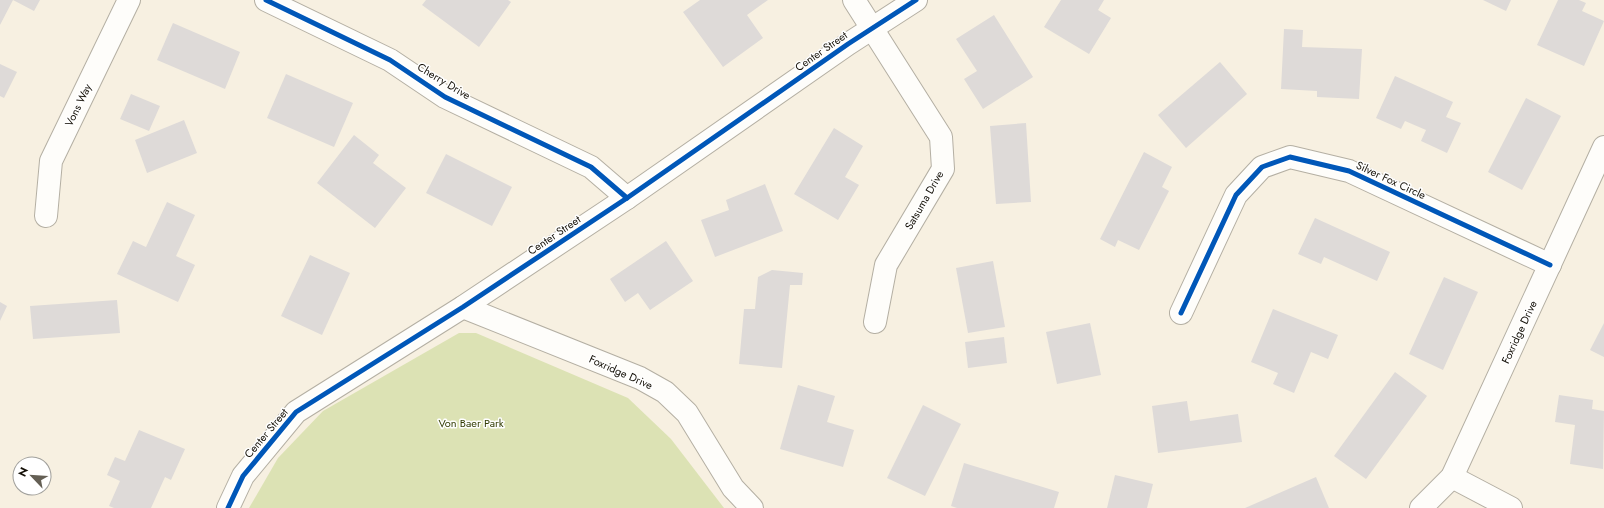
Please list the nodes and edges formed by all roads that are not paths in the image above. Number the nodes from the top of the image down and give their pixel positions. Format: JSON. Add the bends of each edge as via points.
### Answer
{"nodes":[{"id":1,"x":129,"y":0,"type":"edge"},
{"id":2,"x":266,"y":0,"type":"edge"},
{"id":3,"x":854,"y":0,"type":"edge"},
{"id":4,"x":916,"y":0,"type":"edge"},
{"id":5,"x":872,"y":28,"type":"junction"},
{"id":6,"x":1604,"y":147,"type":"edge"},
{"id":7,"x":628,"y":198,"type":"junction"},
{"id":8,"x":46,"y":216,"type":"dead end"},
{"id":9,"x":1550,"y":265,"type":"junction"},
{"id":10,"x":463,"y":307,"type":"junction"},
{"id":11,"x":1181,"y":313,"type":"dead end"},
{"id":12,"x":875,"y":322,"type":"dead end"},
{"id":13,"x":1452,"y":477,"type":"junction"},
{"id":14,"x":228,"y":508,"type":"edge"},
{"id":15,"x":752,"y":508,"type":"edge"},
{"id":16,"x":1421,"y":508,"type":"edge"},
{"id":17,"x":1511,"y":508,"type":"edge"}],
"edges":[{"from":1,"to":8,"type":"street","name":"Vons Way","via":[[51,161]]},
{"from":2,"to":7,"type":"street","name":"Cherry Drive","via":[[390,60],[445,97],[591,167]]},
{"from":3,"to":5,"type":"street","name":"Satsuma Drive"},
{"from":4,"to":5,"type":"street","name":"Center Street"},
{"from":5,"to":7,"type":"street","name":"Center Street"},
{"from":5,"to":12,"type":"street","name":"Satsuma Drive","via":[[941,137],[943,169],[886,265]]},
{"from":6,"to":9,"type":"street","name":"Foxridge Drive"},
{"from":7,"to":10,"type":"street","name":"Center Street"},
{"from":9,"to":11,"type":"street","name":"Silver Fox Circle","via":[[1349,171],[1290,157],[1262,167],[1236,195]]},
{"from":9,"to":13,"type":"street","name":"Foxridge Drive"},
{"from":10,"to":14,"type":"street","name":"Center Street","via":[[296,412],[243,476]]},
{"from":10,"to":15,"type":"street","name":"Foxridge Drive","via":[[640,378],[665,392],[687,413],[733,488]]},
{"from":13,"to":16,"type":"street","name":"Foxridge Drive"},
{"from":13,"to":17,"type":"street"}]}
